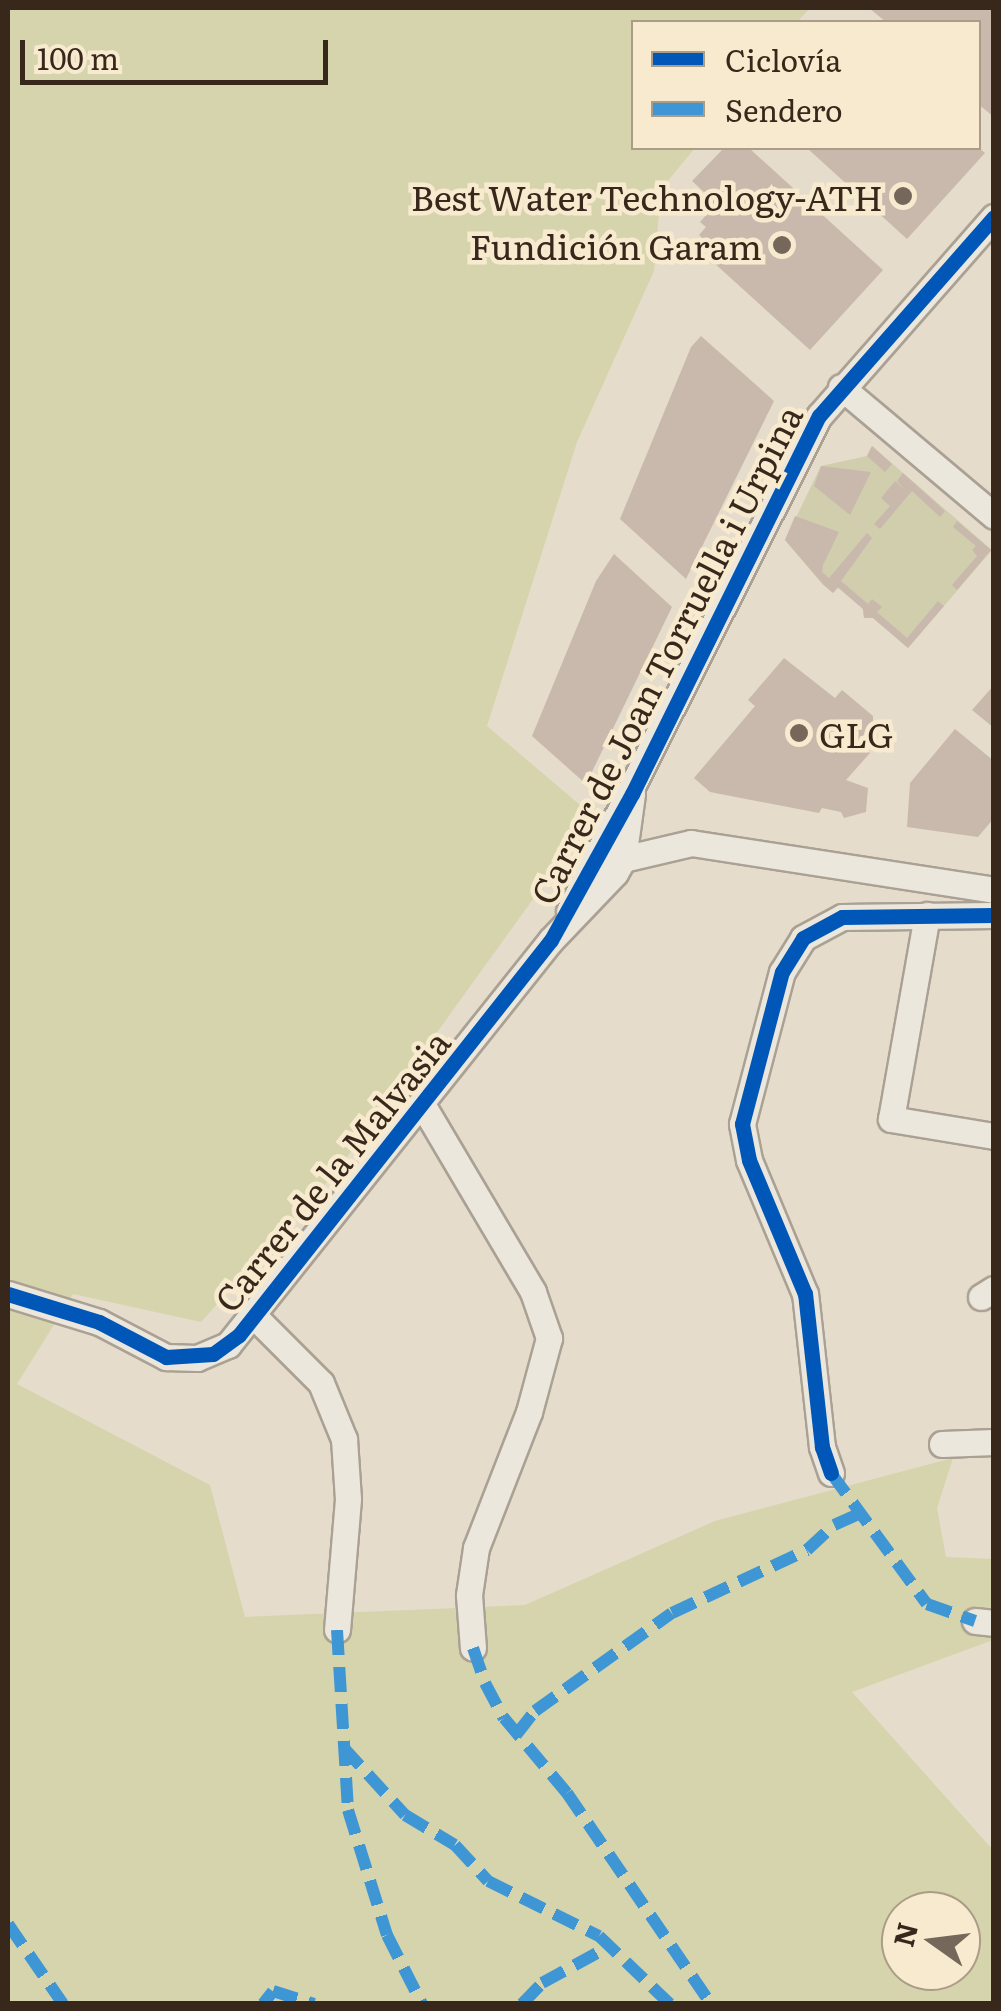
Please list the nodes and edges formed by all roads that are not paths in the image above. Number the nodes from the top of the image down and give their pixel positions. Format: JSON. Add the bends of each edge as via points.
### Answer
{"nodes":[{"id":1,"x":994,"y":217,"type":"edge"},
{"id":2,"x":841,"y":387,"type":"junction"},
{"id":3,"x":994,"y":516,"type":"edge"},
{"id":4,"x":632,"y":794,"type":"junction"},
{"id":5,"x":623,"y":860,"type":"junction"},
{"id":6,"x":994,"y":890,"type":"edge"},
{"id":7,"x":927,"y":915,"type":"junction"},
{"id":8,"x":994,"y":915,"type":"edge"},
{"id":9,"x":551,"y":940,"type":"junction"},
{"id":10,"x":422,"y":1104,"type":"junction"},
{"id":11,"x":994,"y":1136,"type":"edge"},
{"id":12,"x":8,"y":1294,"type":"edge"},
{"id":13,"x":255,"y":1317,"type":"junction"},
{"id":14,"x":994,"y":1442,"type":"edge"},
{"id":15,"x":942,"y":1444,"type":"dead end"},
{"id":16,"x":831,"y":1473,"type":"dead end"},
{"id":17,"x":338,"y":1630,"type":"dead end"},
{"id":18,"x":473,"y":1648,"type":"dead end"}],
"edges":[{"from":1,"to":2,"type":"street","name":"Carrer de Joan Torruella i Urpina"},
{"from":2,"to":3,"type":"street"},
{"from":2,"to":4,"type":"street","name":"Carrer de Joan Torruella i Urpina","via":[[819,416]]},
{"from":4,"to":5,"type":"street"},
{"from":4,"to":9,"type":"street","name":"Carrer de Joan Torruella i Urpina"},
{"from":5,"to":6,"type":"street","via":[[691,842]]},
{"from":5,"to":9,"type":"street","name":"Carrer de la Malvasia"},
{"from":7,"to":8,"type":"street"},
{"from":7,"to":11,"type":"street","via":[[892,1119]]},
{"from":7,"to":16,"type":"street","via":[[842,917],[804,938],[782,972],[744,1108],[749,1160],[805,1294],[822,1448]]},
{"from":9,"to":10,"type":"street","name":"Carrer de la Malvasia"},
{"from":10,"to":13,"type":"street","name":"Carrer de la Malvasia"},
{"from":10,"to":18,"type":"street","via":[[533,1292],[549,1338],[476,1548],[468,1595]]},
{"from":12,"to":13,"type":"street","name":"Carrer de la Malvasia","via":[[99,1322],[148,1351],[183,1359],[228,1345]]},
{"from":13,"to":17,"type":"street","via":[[321,1383],[344,1439],[348,1499]]},
{"from":14,"to":15,"type":"street"}]}
